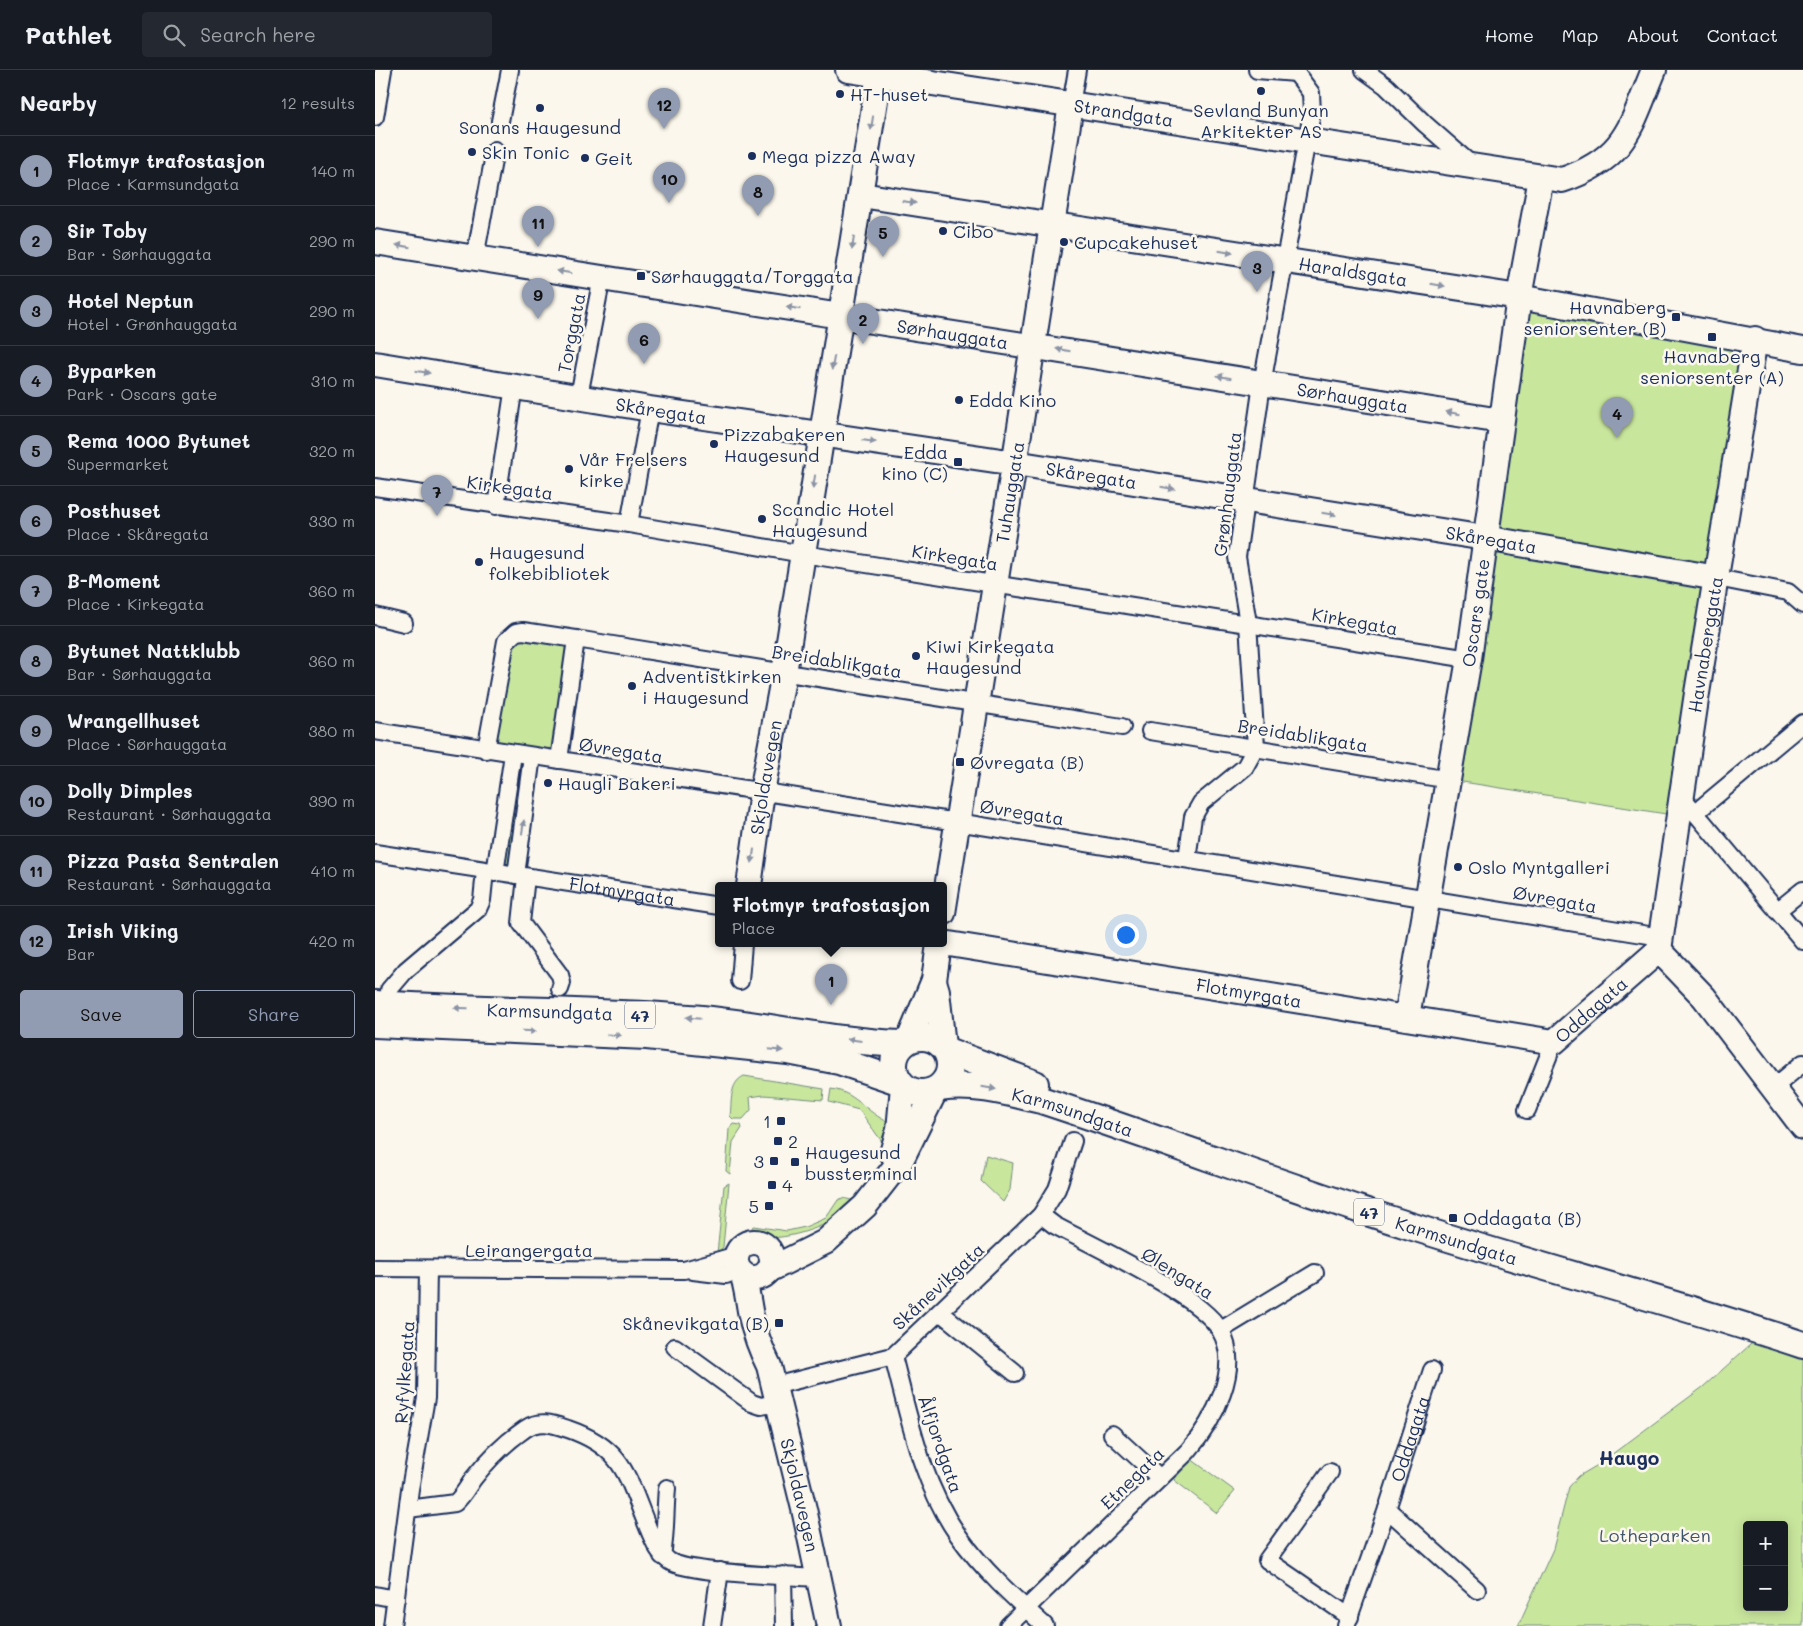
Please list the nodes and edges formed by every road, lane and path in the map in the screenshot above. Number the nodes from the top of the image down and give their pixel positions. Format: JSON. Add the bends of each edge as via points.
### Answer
{"nodes":[{"id":1,"x":383,"y":70,"type":"edge"},
{"id":2,"x":510,"y":70,"type":"edge"},
{"id":3,"x":848,"y":70,"type":"edge"},
{"id":4,"x":1077,"y":70,"type":"edge"},
{"id":5,"x":1257,"y":70,"type":"edge"},
{"id":6,"x":1364,"y":70,"type":"edge"},
{"id":7,"x":1654,"y":70,"type":"edge"},
{"id":8,"x":1297,"y":72,"type":"edge"},
{"id":9,"x":880,"y":73,"type":"edge"},
{"id":10,"x":1071,"y":104,"type":"junction"},
{"id":11,"x":375,"y":116,"type":"edge"},
{"id":12,"x":500,"y":121,"type":"dead end"},
{"id":13,"x":1307,"y":140,"type":"junction"},
{"id":14,"x":495,"y":150,"type":"dead end"},
{"id":15,"x":1475,"y":168,"type":"junction"},
{"id":16,"x":1541,"y":178,"type":"junction"},
{"id":17,"x":861,"y":195,"type":"junction"},
{"id":18,"x":1053,"y":224,"type":"junction"},
{"id":19,"x":375,"y":242,"type":"edge"},
{"id":20,"x":475,"y":258,"type":"junction"},
{"id":21,"x":1286,"y":261,"type":"junction"},
{"id":22,"x":602,"y":277,"type":"junction"},
{"id":23,"x":1519,"y":298,"type":"junction"},
{"id":24,"x":841,"y":315,"type":"junction"},
{"id":25,"x":1755,"y":340,"type":"junction"},
{"id":26,"x":1033,"y":345,"type":"junction"},
{"id":27,"x":1803,"y":350,"type":"edge"},
{"id":28,"x":375,"y":364,"type":"edge"},
{"id":29,"x":1262,"y":384,"type":"junction"},
{"id":30,"x":514,"y":386,"type":"junction"},
{"id":31,"x":579,"y":396,"type":"junction"},
{"id":32,"x":650,"y":409,"type":"junction"},
{"id":33,"x":1501,"y":421,"type":"junction"},
{"id":34,"x":821,"y":434,"type":"junction"},
{"id":35,"x":1015,"y":463,"type":"junction"},
{"id":36,"x":375,"y":487,"type":"edge"},
{"id":37,"x":1245,"y":501,"type":"junction"},
{"id":38,"x":496,"y":506,"type":"junction"},
{"id":39,"x":629,"y":524,"type":"junction"},
{"id":40,"x":1485,"y":538,"type":"junction"},
{"id":41,"x":803,"y":554,"type":"junction"},
{"id":42,"x":1717,"y":578,"type":"junction"},
{"id":43,"x":995,"y":584,"type":"junction"},
{"id":44,"x":1803,"y":605,"type":"edge"},
{"id":45,"x":375,"y":616,"type":"edge"},
{"id":46,"x":1248,"y":622,"type":"junction"},
{"id":47,"x":404,"y":623,"type":"dead end"},
{"id":48,"x":576,"y":639,"type":"junction"},
{"id":49,"x":1469,"y":659,"type":"junction"},
{"id":50,"x":783,"y":673,"type":"junction"},
{"id":51,"x":978,"y":704,"type":"junction"},
{"id":52,"x":1803,"y":723,"type":"edge"},
{"id":53,"x":1122,"y":727,"type":"dead end"},
{"id":54,"x":375,"y":731,"type":"edge"},
{"id":55,"x":1150,"y":731,"type":"dead end"},
{"id":56,"x":1256,"y":747,"type":"junction"},
{"id":57,"x":486,"y":750,"type":"junction"},
{"id":58,"x":513,"y":754,"type":"junction"},
{"id":59,"x":532,"y":756,"type":"junction"},
{"id":60,"x":559,"y":760,"type":"junction"},
{"id":61,"x":1449,"y":780,"type":"junction"},
{"id":62,"x":762,"y":792,"type":"junction"},
{"id":63,"x":1689,"y":805,"type":"junction"},
{"id":64,"x":957,"y":822,"type":"junction"},
{"id":65,"x":375,"y":853,"type":"edge"},
{"id":66,"x":1187,"y":859,"type":"junction"},
{"id":67,"x":490,"y":872,"type":"junction"},
{"id":68,"x":521,"y":876,"type":"junction"},
{"id":69,"x":750,"y":882,"type":"edge"},
{"id":70,"x":947,"y":887,"type":"edge"},
{"id":71,"x":1803,"y":890,"type":"edge"},
{"id":72,"x":1428,"y":898,"type":"junction"},
{"id":73,"x":715,"y":905,"type":"edge"},
{"id":74,"x":1777,"y":911,"type":"junction"},
{"id":75,"x":1803,"y":941,"type":"edge"},
{"id":76,"x":947,"y":944,"type":"edge"},
{"id":77,"x":1660,"y":944,"type":"junction"},
{"id":78,"x":743,"y":947,"type":"edge"},
{"id":79,"x":939,"y":947,"type":"edge"},
{"id":80,"x":934,"y":980,"type":"junction"},
{"id":81,"x":740,"y":981,"type":"dead end"},
{"id":82,"x":560,"y":989,"type":"dead end"},
{"id":83,"x":382,"y":997,"type":"edge"},
{"id":84,"x":1407,"y":1018,"type":"junction"},
{"id":85,"x":375,"y":1024,"type":"edge"},
{"id":86,"x":906,"y":1042,"type":"junction"},
{"id":87,"x":1554,"y":1042,"type":"junction"},
{"id":88,"x":945,"y":1048,"type":"junction"},
{"id":89,"x":1803,"y":1063,"type":"edge"},
{"id":90,"x":901,"y":1083,"type":"junction"},
{"id":91,"x":1773,"y":1088,"type":"junction"},
{"id":92,"x":937,"y":1089,"type":"junction"},
{"id":93,"x":1527,"y":1110,"type":"dead end"},
{"id":94,"x":1803,"y":1127,"type":"edge"},
{"id":95,"x":1073,"y":1141,"type":"dead end"},
{"id":96,"x":889,"y":1173,"type":"junction"},
{"id":97,"x":1041,"y":1215,"type":"junction"},
{"id":98,"x":839,"y":1227,"type":"junction"},
{"id":99,"x":375,"y":1268,"type":"edge"},
{"id":100,"x":428,"y":1269,"type":"junction"},
{"id":101,"x":750,"y":1269,"type":"junction"},
{"id":102,"x":1315,"y":1273,"type":"dead end"},
{"id":103,"x":940,"y":1312,"type":"junction"},
{"id":104,"x":1221,"y":1330,"type":"junction"},
{"id":105,"x":1803,"y":1331,"type":"edge"},
{"id":106,"x":1803,"y":1345,"type":"edge"},
{"id":107,"x":675,"y":1347,"type":"dead end"},
{"id":108,"x":893,"y":1356,"type":"junction"},
{"id":109,"x":1432,"y":1370,"type":"dead end"},
{"id":110,"x":1015,"y":1373,"type":"dead end"},
{"id":111,"x":774,"y":1385,"type":"junction"},
{"id":112,"x":1112,"y":1434,"type":"dead end"},
{"id":113,"x":1330,"y":1472,"type":"dead end"},
{"id":114,"x":1160,"y":1478,"type":"junction"},
{"id":115,"x":667,"y":1488,"type":"dead end"},
{"id":116,"x":407,"y":1509,"type":"junction"},
{"id":117,"x":1387,"y":1509,"type":"junction"},
{"id":118,"x":662,"y":1556,"type":"junction"},
{"id":119,"x":721,"y":1571,"type":"junction"},
{"id":120,"x":783,"y":1575,"type":"junction"},
{"id":121,"x":819,"y":1578,"type":"junction"},
{"id":122,"x":1477,"y":1590,"type":"dead end"},
{"id":123,"x":375,"y":1595,"type":"edge"},
{"id":124,"x":396,"y":1599,"type":"junction"},
{"id":125,"x":1025,"y":1609,"type":"junction"},
{"id":126,"x":1348,"y":1622,"type":"edge"},
{"id":127,"x":392,"y":1626,"type":"edge"},
{"id":128,"x":712,"y":1626,"type":"edge"},
{"id":129,"x":784,"y":1626,"type":"edge"},
{"id":130,"x":829,"y":1626,"type":"edge"},
{"id":131,"x":1008,"y":1626,"type":"edge"},
{"id":132,"x":1045,"y":1626,"type":"edge"}],
"edges":[{"from":1,"to":11,"type":"street"},
{"from":2,"to":12,"type":"street"},
{"from":3,"to":9,"type":"street","name":"Strandgata"},
{"from":4,"to":10,"type":"street","name":"Tuhauggata"},
{"from":5,"to":8,"type":"street"},
{"from":6,"to":15,"type":"street","via":[[1386,86]]},
{"from":7,"to":16,"type":"street","name":"Strandgata","via":[[1624,139],[1612,154],[1579,174],[1562,180]]},
{"from":8,"to":13,"type":"street","name":"Grønhauggata","via":[[1311,93],[1312,113]]},
{"from":9,"to":10,"type":"street","name":"Strandgata"},
{"from":9,"to":17,"type":"street","name":"Skjoldavegen","one_way":true},
{"from":10,"to":13,"type":"street","name":"Strandgata"},
{"from":10,"to":18,"type":"street","name":"Tuhauggata"},
{"from":13,"to":15,"type":"street","name":"Strandgata"},
{"from":13,"to":21,"type":"street","name":"Grønhauggata"},
{"from":14,"to":20,"type":"street"},
{"from":15,"to":16,"type":"street","name":"Strandgata"},
{"from":16,"to":23,"type":"street","name":"Oscars gate"},
{"from":17,"to":18,"type":"street","name":"Haraldsgata","one_way":true},
{"from":17,"to":24,"type":"street","name":"Skjoldavegen","one_way":true},
{"from":18,"to":21,"type":"street","name":"Haraldsgata","one_way":true},
{"from":18,"to":26,"type":"street","name":"Tuhauggata"},
{"from":20,"to":19,"type":"street","name":"Sørhauggata","one_way":true},
{"from":22,"to":20,"type":"street","name":"Sørhauggata","one_way":true},
{"from":21,"to":23,"type":"street","name":"Haraldsgata","one_way":true},
{"from":21,"to":29,"type":"street","name":"Grønhauggata"},
{"from":24,"to":22,"type":"street","name":"Sørhauggata","one_way":true},
{"from":22,"to":31,"type":"street","name":"Torggata"},
{"from":23,"to":25,"type":"street","name":"Haraldsgata"},
{"from":23,"to":33,"type":"street","name":"Oscars gate"},
{"from":24,"to":26,"type":"street","name":"Sørhauggata"},
{"from":24,"to":34,"type":"street","name":"Skjoldavegen","one_way":true},
{"from":25,"to":27,"type":"street","name":"Haraldsgata"},
{"from":25,"to":42,"type":"street","name":"Havnaberggata"},
{"from":29,"to":26,"type":"street","name":"Sørhauggata","one_way":true},
{"from":26,"to":35,"type":"street","name":"Tuhauggata"},
{"from":28,"to":30,"type":"street","name":"Skåregata","one_way":true},
{"from":33,"to":29,"type":"street","name":"Sørhauggata","one_way":true},
{"from":29,"to":37,"type":"street","name":"Grønhauggata"},
{"from":30,"to":31,"type":"street","name":"Skåregata"},
{"from":30,"to":38,"type":"street"},
{"from":31,"to":32,"type":"street","name":"Skåregata"},
{"from":32,"to":34,"type":"street","name":"Skåregata"},
{"from":32,"to":39,"type":"street"},
{"from":33,"to":40,"type":"street","name":"Oscars gate"},
{"from":34,"to":35,"type":"street","name":"Skåregata","one_way":true},
{"from":34,"to":41,"type":"street","name":"Skjoldavegen","one_way":true},
{"from":35,"to":37,"type":"street","name":"Skåregata","one_way":true},
{"from":35,"to":43,"type":"street","name":"Tuhauggata"},
{"from":36,"to":38,"type":"street","name":"Kirkegata"},
{"from":37,"to":40,"type":"street","name":"Skåregata","one_way":true},
{"from":37,"to":46,"type":"street","name":"Grønhauggata","via":[[1237,557]]},
{"from":38,"to":39,"type":"street","name":"Kirkegata"},
{"from":39,"to":41,"type":"street","name":"Kirkegata"},
{"from":40,"to":42,"type":"street","name":"Skåregata"},
{"from":40,"to":49,"type":"street","name":"Oscars gate"},
{"from":41,"to":43,"type":"street","name":"Kirkegata"},
{"from":41,"to":50,"type":"street","name":"Skjoldavegen"},
{"from":42,"to":44,"type":"street","via":[[1788,592]]},
{"from":42,"to":63,"type":"street","name":"Havnaberggata"},
{"from":43,"to":46,"type":"street","name":"Kirkegata"},
{"from":43,"to":51,"type":"street","name":"Tuhauggata"},
{"from":45,"to":47,"type":"street"},
{"from":46,"to":49,"type":"street","name":"Kirkegata"},
{"from":46,"to":56,"type":"street","name":"Grønhauggata"},
{"from":48,"to":50,"type":"street","name":"Breidablikgata"},
{"from":48,"to":57,"type":"street","name":"Breidablikgata","via":[[523,631],[516,632],[506,641]]},
{"from":48,"to":60,"type":"street"},
{"from":49,"to":61,"type":"street","name":"Oscars gate"},
{"from":50,"to":51,"type":"street","name":"Breidablikgata"},
{"from":50,"to":62,"type":"street","name":"Skjoldavegen"},
{"from":51,"to":53,"type":"street","name":"Breidablikgata"},
{"from":51,"to":64,"type":"street","name":"Tuhauggata"},
{"from":52,"to":63,"type":"street"},
{"from":54,"to":57,"type":"street","name":"Øvregata"},
{"from":55,"to":56,"type":"street","name":"Breidablikgata"},
{"from":56,"to":61,"type":"street","name":"Breidablikgata"},
{"from":56,"to":66,"type":"street","via":[[1245,766],[1201,803],[1193,817]]},
{"from":57,"to":58,"type":"street","name":"Øvregata"},
{"from":58,"to":59,"type":"street","name":"Øvregata"},
{"from":58,"to":67,"type":"street"},
{"from":59,"to":60,"type":"street","name":"Øvregata"},
{"from":68,"to":59,"type":"street","one_way":true},
{"from":60,"to":62,"type":"street","name":"Øvregata"},
{"from":61,"to":72,"type":"street","name":"Oscars gate"},
{"from":62,"to":64,"type":"street","name":"Øvregata"},
{"from":62,"to":69,"type":"street","name":"Skjoldavegen","one_way":true},
{"from":63,"to":74,"type":"street"},
{"from":63,"to":77,"type":"street","name":"Havnaberggata"},
{"from":64,"to":66,"type":"street","name":"Øvregata"},
{"from":64,"to":70,"type":"street","name":"Tuhauggata"},
{"from":65,"to":67,"type":"street","name":"Flotmyrgata"},
{"from":66,"to":72,"type":"street","name":"Øvregata"},
{"from":67,"to":68,"type":"street","name":"Flotmyrgata"},
{"from":67,"to":83,"type":"street","via":[[478,909],[400,976]]},
{"from":68,"to":73,"type":"street","name":"Flotmyrgata"},
{"from":68,"to":82,"type":"street","via":[[521,923],[560,975]]},
{"from":71,"to":74,"type":"street"},
{"from":72,"to":77,"type":"street","name":"Øvregata"},
{"from":72,"to":84,"type":"street","name":"Oscars gate"},
{"from":74,"to":75,"type":"street"},
{"from":76,"to":84,"type":"street","name":"Flotmyrgata"},
{"from":77,"to":87,"type":"street","name":"Oddagata"},
{"from":77,"to":91,"type":"street"},
{"from":78,"to":81,"type":"street"},
{"from":79,"to":80,"type":"street"},
{"from":80,"to":86,"type":"street"},
{"from":80,"to":88,"type":"street"},
{"from":86,"to":83,"type":"main road","name":"Karmsundgata","number":"47","one_way":true,"via":[[880,1043],[691,1018]]},
{"from":84,"to":87,"type":"street","name":"Flotmyrgata"},
{"from":85,"to":90,"type":"main road","name":"Karmsundgata","number":"47","one_way":true,"via":[[647,1036],[788,1051],[839,1061]]},
{"from":86,"to":88,"type":"main road","number":"47","via":[[923,1037],[937,1041]]},
{"from":86,"to":90,"type":"main road","via":[[894,1062]]},
{"from":87,"to":93,"type":"street","name":"Oddagata"},
{"from":88,"to":92,"type":"main road","via":[[951,1066],[946,1082]]},
{"from":88,"to":105,"type":"main road","name":"Karmsundgata","number":"47","via":[[961,1058],[1373,1202],[1543,1256],[1748,1312]]},
{"from":89,"to":91,"type":"street"},
{"from":90,"to":92,"type":"main road","number":"47","via":[[922,1094]]},
{"from":90,"to":96,"type":"street","via":[[899,1130]]},
{"from":91,"to":94,"type":"street"},
{"from":92,"to":96,"type":"street","via":[[901,1160]]},
{"from":92,"to":106,"type":"main road","name":"Karmsundgata","number":"47","one_way":true,"via":[[958,1085],[985,1087],[1041,1100],[1405,1224]]},
{"from":95,"to":97,"type":"street","name":"Skånevikgata","via":[[1057,1189]]},
{"from":96,"to":98,"type":"street","via":[[865,1206]]},
{"from":97,"to":103,"type":"street","name":"Skånevikgata"},
{"from":97,"to":104,"type":"street","name":"Ølengata","via":[[1195,1304]]},
{"from":98,"to":101,"type":"street","via":[[825,1242]]},
{"from":98,"to":101,"type":"street","name":"Skjoldavegen","via":[[805,1238],[764,1244],[773,1258]]},
{"from":99,"to":100,"type":"street","name":"Leirangergata"},
{"from":100,"to":101,"type":"street","name":"Leirangergata","via":[[684,1270],[726,1275]]},
{"from":100,"to":116,"type":"street","name":"Ryfylkegata","via":[[426,1398]]},
{"from":101,"to":111,"type":"street","name":"Skjoldavegen","via":[[747,1286],[751,1317]]},
{"from":102,"to":104,"type":"street"},
{"from":103,"to":108,"type":"street","name":"Skånevikgata"},
{"from":103,"to":110,"type":"street"},
{"from":104,"to":114,"type":"street","name":"Etnegata","via":[[1227,1349],[1227,1368],[1215,1413],[1204,1433]]},
{"from":107,"to":111,"type":"street","name":"Skånevikgata","via":[[752,1404],[761,1406]]},
{"from":108,"to":111,"type":"street","name":"Skånevikgata"},
{"from":108,"to":125,"type":"street","name":"Ålfjordgata","via":[[916,1444],[941,1507],[975,1558]]},
{"from":109,"to":117,"type":"street","name":"Oddagata"},
{"from":111,"to":121,"type":"street","name":"Skjoldavegen"},
{"from":112,"to":114,"type":"street"},
{"from":113,"to":126,"type":"street","via":[[1267,1560]]},
{"from":114,"to":125,"type":"street","name":"Etnegata"},
{"from":115,"to":118,"type":"street"},
{"from":116,"to":118,"type":"street","via":[[455,1503],[508,1442],[526,1428],[543,1422],[554,1424],[599,1442],[617,1458]]},
{"from":116,"to":124,"type":"street","name":"Ryfylkegata"},
{"from":117,"to":122,"type":"street"},
{"from":117,"to":126,"type":"street","name":"Oddagata"},
{"from":118,"to":119,"type":"street","via":[[679,1566]]},
{"from":119,"to":120,"type":"street"},
{"from":119,"to":128,"type":"street"},
{"from":120,"to":121,"type":"street"},
{"from":120,"to":129,"type":"street"},
{"from":121,"to":130,"type":"street","name":"Skjoldavegen"},
{"from":123,"to":124,"type":"street"},
{"from":124,"to":127,"type":"street","name":"Ryfylkegata"},
{"from":125,"to":131,"type":"street","name":"Etnegata"},
{"from":125,"to":132,"type":"street","name":"Ålfjordgata"}]}
